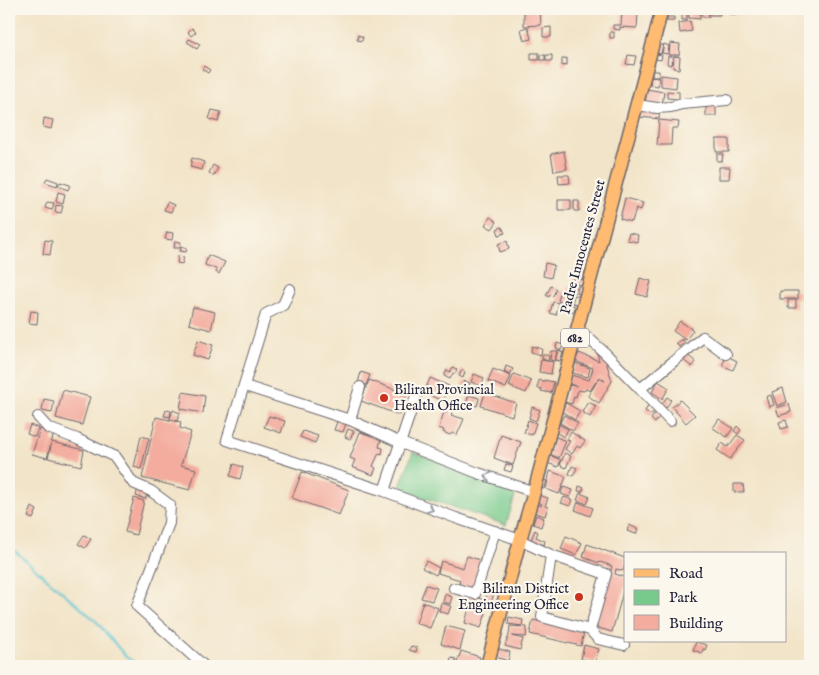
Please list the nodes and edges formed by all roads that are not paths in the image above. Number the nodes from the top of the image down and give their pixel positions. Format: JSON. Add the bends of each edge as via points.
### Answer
{"nodes":[{"id":1,"x":662,"y":9,"type":"edge"},
{"id":2,"x":727,"y":100,"type":"dead end"},
{"id":3,"x":636,"y":105,"type":"junction"},
{"id":4,"x":290,"y":289,"type":"dead end"},
{"id":5,"x":577,"y":328,"type":"junction"},
{"id":6,"x":726,"y":354,"type":"dead end"},
{"id":7,"x":244,"y":386,"type":"junction"},
{"id":8,"x":360,"y":387,"type":"dead end"},
{"id":9,"x":640,"y":389,"type":"junction"},
{"id":10,"x":416,"y":396,"type":"dead end"},
{"id":11,"x":38,"y":417,"type":"dead end"},
{"id":12,"x":350,"y":420,"type":"junction"},
{"id":13,"x":670,"y":421,"type":"dead end"},
{"id":14,"x":401,"y":443,"type":"junction"},
{"id":15,"x":384,"y":491,"type":"junction"},
{"id":16,"x":534,"y":492,"type":"junction"},
{"id":17,"x":495,"y":531,"type":"junction"},
{"id":18,"x":520,"y":540,"type":"junction"},
{"id":19,"x":550,"y":555,"type":"junction"},
{"id":20,"x":454,"y":588,"type":"dead end"},
{"id":21,"x":590,"y":630,"type":"junction"},
{"id":22,"x":624,"y":645,"type":"dead end"},
{"id":23,"x":204,"y":666,"type":"edge"},
{"id":24,"x":487,"y":666,"type":"edge"}],
"edges":[{"from":1,"to":3,"type":"main road","name":"Padre Innocentes Street","number":"682"},
{"from":2,"to":3,"type":"street","via":[[657,108]]},
{"from":3,"to":5,"type":"main road","name":"Padre Innocentes Street","number":"682"},
{"from":4,"to":7,"type":"street","via":[[283,305],[266,314]]},
{"from":5,"to":9,"type":"street"},
{"from":5,"to":16,"type":"main road","name":"Padre Innocentes Street","number":"682"},
{"from":6,"to":9,"type":"street","via":[[703,337]]},
{"from":7,"to":12,"type":"street"},
{"from":7,"to":15,"type":"street","via":[[227,440]]},
{"from":8,"to":12,"type":"street"},
{"from":9,"to":13,"type":"street"},
{"from":10,"to":14,"type":"street"},
{"from":11,"to":23,"type":"street","via":[[48,428],[115,456],[133,483],[151,490],[170,505],[169,523],[137,606]]},
{"from":12,"to":14,"type":"street"},
{"from":14,"to":15,"type":"street"},
{"from":16,"to":14,"type":"street","one_way":true},
{"from":15,"to":17,"type":"street","one_way":true},
{"from":16,"to":18,"type":"main road","name":"Padre Innocentes Street","number":"682"},
{"from":17,"to":18,"type":"street"},
{"from":17,"to":20,"type":"street","via":[[475,594]]},
{"from":18,"to":19,"type":"street"},
{"from":18,"to":24,"type":"main road","name":"Padre Innocentes Street","number":"682"},
{"from":19,"to":21,"type":"street","via":[[542,617]]},
{"from":19,"to":21,"type":"street","via":[[606,574]]},
{"from":21,"to":22,"type":"street","via":[[598,639]]}]}
